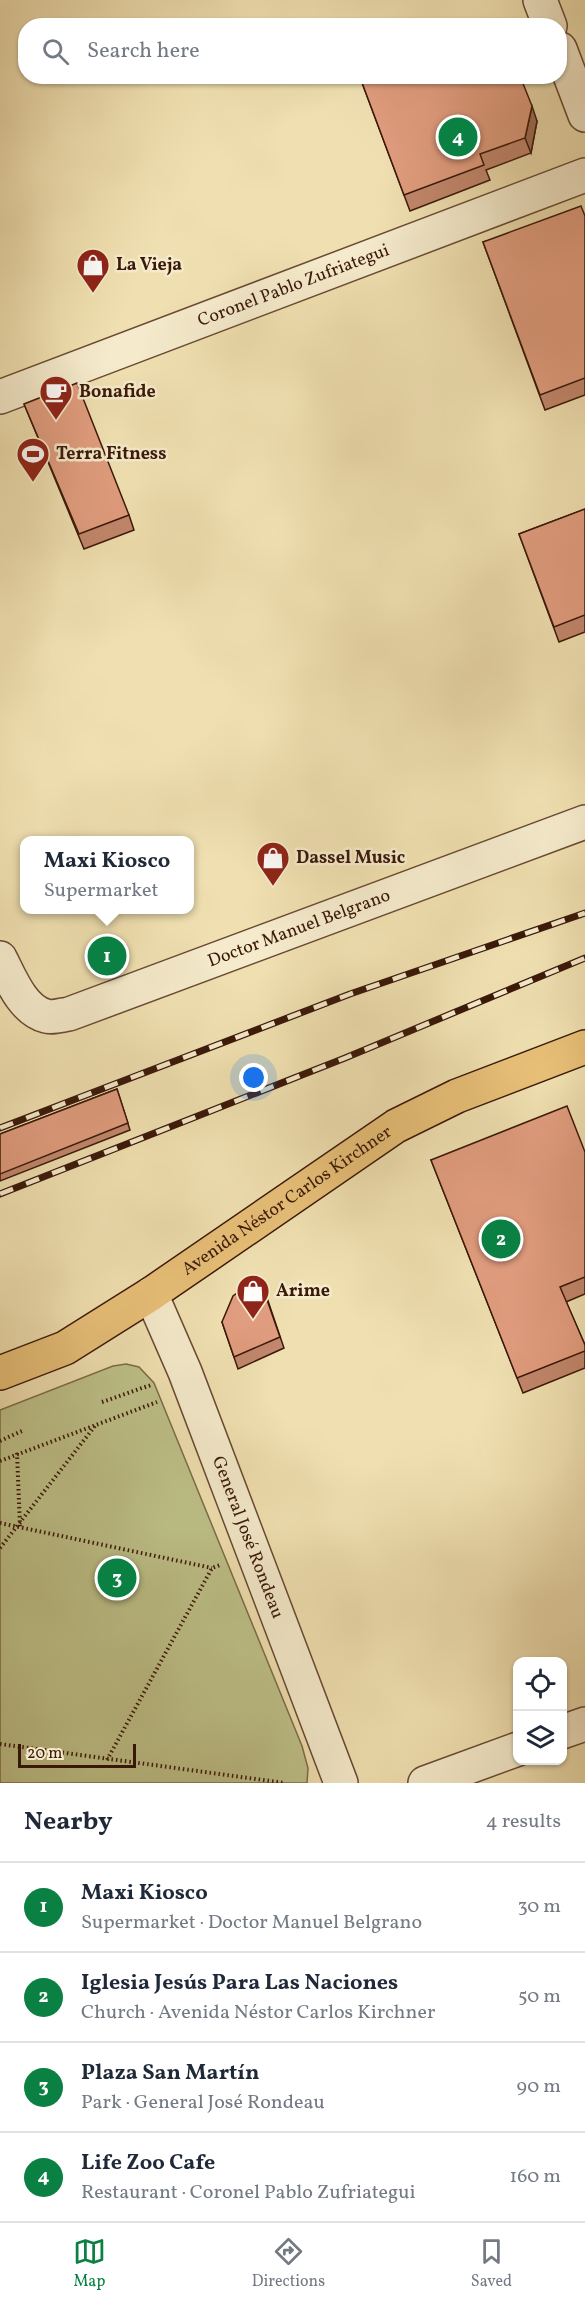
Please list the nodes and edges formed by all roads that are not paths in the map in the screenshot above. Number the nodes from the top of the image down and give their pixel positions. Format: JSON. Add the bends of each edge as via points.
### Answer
{"nodes":[{"id":1,"x":540,"y":0,"type":"edge"},
{"id":2,"x":547,"y":18,"type":"edge"},
{"id":3,"x":567,"y":67,"type":"edge"},
{"id":4,"x":585,"y":115,"type":"edge"},
{"id":5,"x":585,"y":175,"type":"edge"},
{"id":6,"x":0,"y":397,"type":"edge"},
{"id":7,"x":585,"y":822,"type":"edge"},
{"id":8,"x":0,"y":958,"type":"edge"},
{"id":9,"x":585,"y":1047,"type":"edge"},
{"id":10,"x":151,"y":1294,"type":"junction"},
{"id":11,"x":0,"y":1373,"type":"edge"},
{"id":12,"x":585,"y":1724,"type":"edge"},
{"id":13,"x":567,"y":1730,"type":"edge"},
{"id":14,"x":513,"y":1751,"type":"edge"},
{"id":15,"x":341,"y":1783,"type":"edge"},
{"id":16,"x":425,"y":1783,"type":"edge"}],
"edges":[{"from":1,"to":2,"type":"street"},
{"from":3,"to":4,"type":"street"},
{"from":5,"to":6,"type":"street","name":"Coronel Pablo Zufriategui"},
{"from":7,"to":8,"type":"street","name":"Doctor Manuel Belgrano","via":[[69,1014],[47,1017],[34,1010],[18,993]]},
{"from":9,"to":10,"type":"main road","name":"Avenida Néstor Carlos Kirchner","via":[[457,1096],[396,1126]]},
{"from":10,"to":11,"type":"main road","name":"Avenida Néstor Carlos Kirchner","via":[[65,1347]]},
{"from":10,"to":15,"type":"street","name":"General José Rondeau"},
{"from":12,"to":13,"type":"street"},
{"from":14,"to":16,"type":"street"}]}
